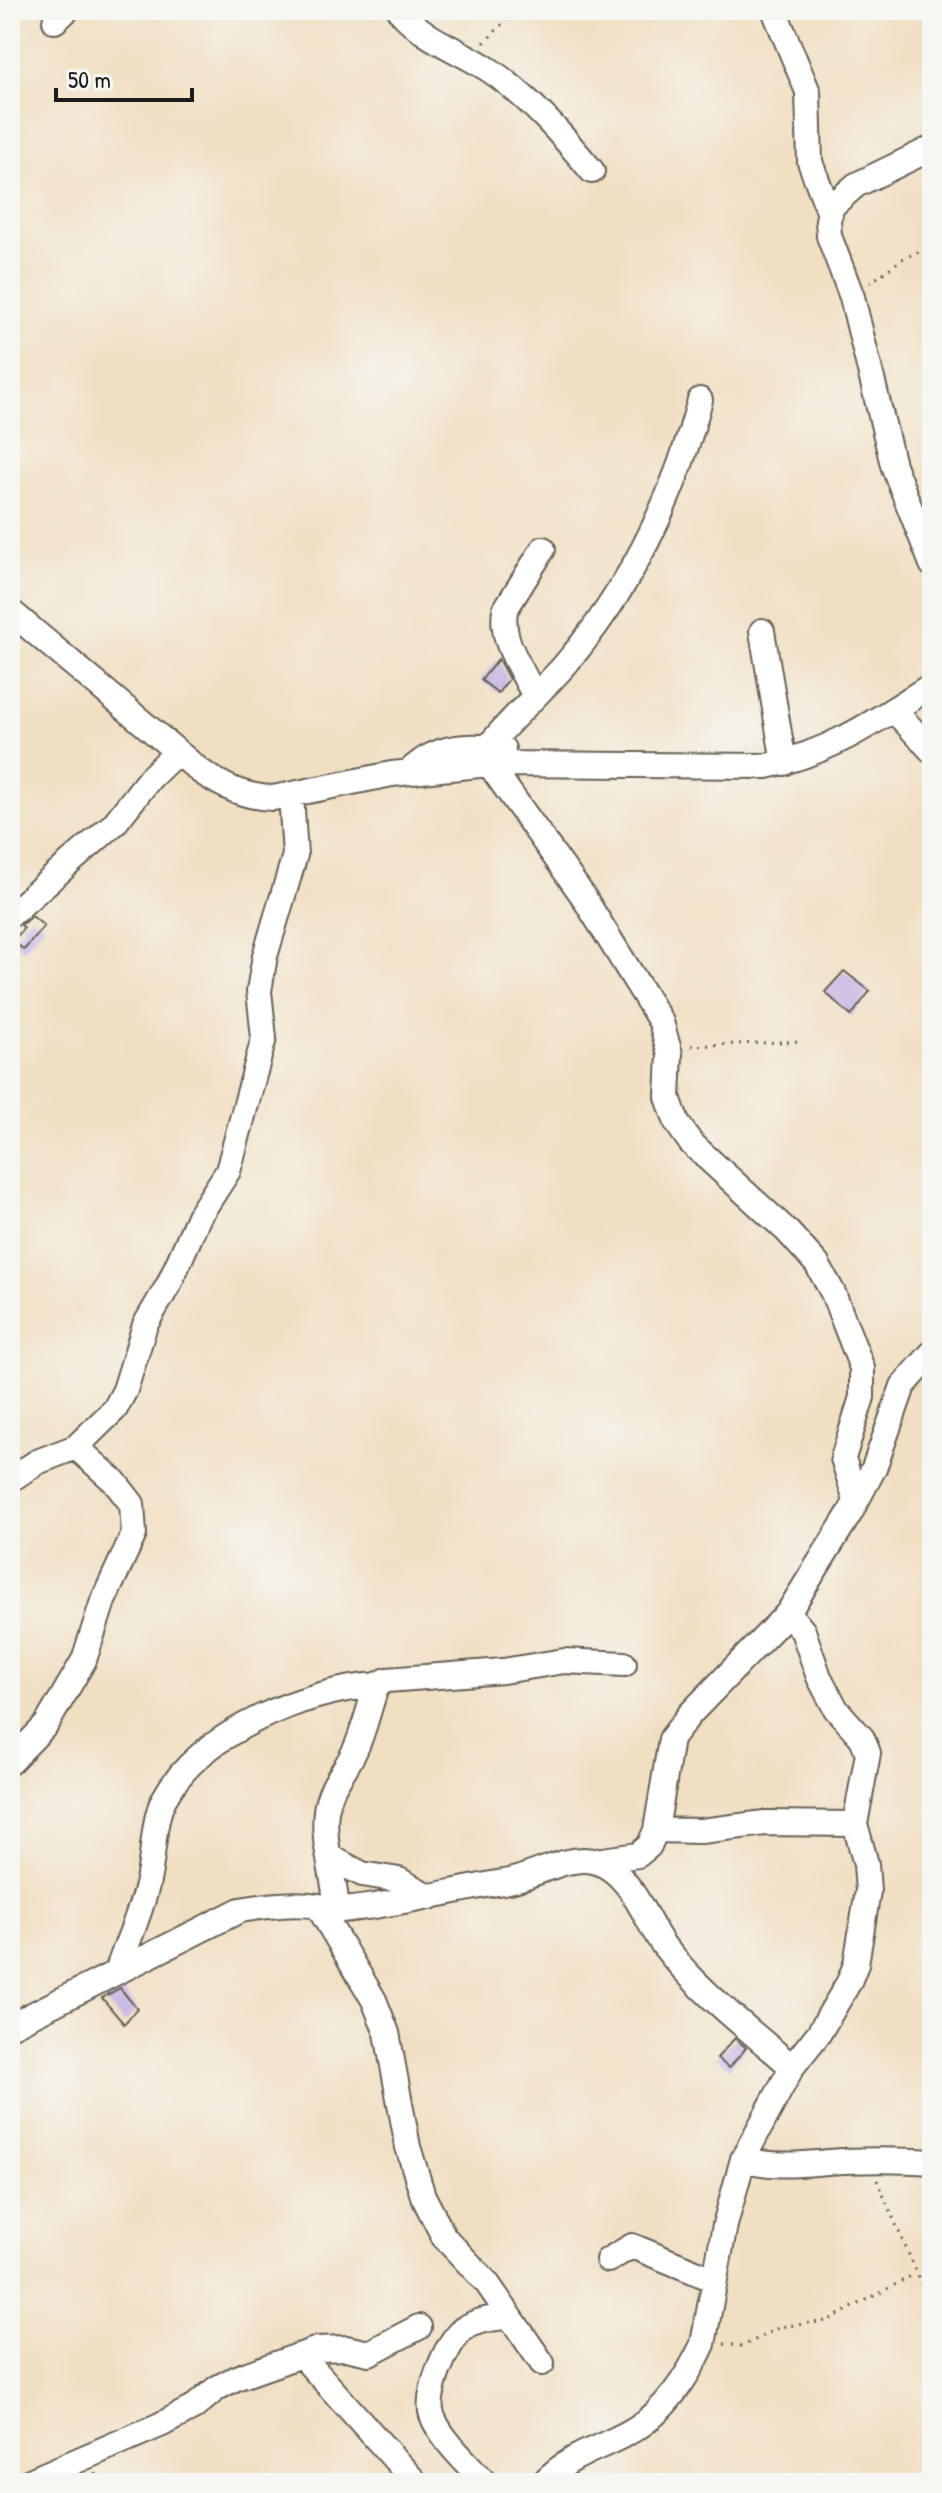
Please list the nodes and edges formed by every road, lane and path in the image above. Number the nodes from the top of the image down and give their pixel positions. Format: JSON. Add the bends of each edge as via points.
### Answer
{"nodes":[{"id":1,"x":399,"y":10,"type":"edge"},
{"id":2,"x":516,"y":10,"type":"edge"},
{"id":3,"x":774,"y":10,"type":"edge"},
{"id":4,"x":472,"y":59,"type":"junction"},
{"id":5,"x":932,"y":148,"type":"edge"},
{"id":6,"x":592,"y":171,"type":"dead end"},
{"id":7,"x":830,"y":214,"type":"junction"},
{"id":8,"x":932,"y":246,"type":"edge"},
{"id":9,"x":852,"y":297,"type":"junction"},
{"id":10,"x":700,"y":400,"type":"dead end"},
{"id":11,"x":543,"y":549,"type":"dead end"},
{"id":12,"x":932,"y":564,"type":"edge"},
{"id":13,"x":10,"y":611,"type":"edge"},
{"id":14,"x":762,"y":631,"type":"dead end"},
{"id":15,"x":932,"y":685,"type":"edge"},
{"id":16,"x":534,"y":695,"type":"junction"},
{"id":17,"x":894,"y":710,"type":"junction"},
{"id":18,"x":932,"y":751,"type":"edge"},
{"id":19,"x":177,"y":752,"type":"junction"},
{"id":20,"x":488,"y":756,"type":"junction"},
{"id":21,"x":784,"y":763,"type":"junction"},
{"id":22,"x":291,"y":795,"type":"junction"},
{"id":23,"x":10,"y":915,"type":"edge"},
{"id":24,"x":666,"y":1034,"type":"junction"},
{"id":25,"x":803,"y":1041,"type":"dead end"},
{"id":26,"x":932,"y":1353,"type":"edge"},
{"id":27,"x":76,"y":1447,"type":"junction"},
{"id":28,"x":10,"y":1480,"type":"edge"},
{"id":29,"x":856,"y":1501,"type":"junction"},
{"id":30,"x":788,"y":1613,"type":"junction"},
{"id":31,"x":624,"y":1664,"type":"dead end"},
{"id":32,"x":377,"y":1685,"type":"junction"},
{"id":33,"x":10,"y":1762,"type":"edge"},
{"id":34,"x":855,"y":1824,"type":"junction"},
{"id":35,"x":656,"y":1830,"type":"junction"},
{"id":36,"x":638,"y":1855,"type":"junction"},
{"id":37,"x":330,"y":1857,"type":"junction"},
{"id":38,"x":596,"y":1861,"type":"junction"},
{"id":39,"x":629,"y":1890,"type":"junction"},
{"id":40,"x":430,"y":1897,"type":"junction"},
{"id":41,"x":328,"y":1908,"type":"junction"},
{"id":42,"x":118,"y":1969,"type":"junction"},
{"id":43,"x":10,"y":2026,"type":"edge"},
{"id":44,"x":792,"y":2067,"type":"junction"},
{"id":45,"x":743,"y":2159,"type":"junction"},
{"id":46,"x":870,"y":2160,"type":"junction"},
{"id":47,"x":932,"y":2162,"type":"edge"},
{"id":48,"x":608,"y":2260,"type":"dead end"},
{"id":49,"x":915,"y":2274,"type":"junction"},
{"id":50,"x":715,"y":2280,"type":"junction"},
{"id":51,"x":932,"y":2309,"type":"edge"},
{"id":52,"x":509,"y":2317,"type":"junction"},
{"id":53,"x":419,"y":2327,"type":"dead end"},
{"id":54,"x":703,"y":2344,"type":"junction"},
{"id":55,"x":303,"y":2357,"type":"junction"},
{"id":56,"x":542,"y":2363,"type":"dead end"},
{"id":57,"x":25,"y":2483,"type":"edge"},
{"id":58,"x":416,"y":2483,"type":"edge"},
{"id":59,"x":485,"y":2483,"type":"edge"},
{"id":60,"x":543,"y":2483,"type":"edge"}],
"edges":[{"from":1,"to":4,"type":"street","via":[[432,40]]},
{"from":2,"to":4,"type":"path"},
{"from":3,"to":7,"type":"street","via":[[808,92],[810,162]]},
{"from":4,"to":6,"type":"street","via":[[557,128]]},
{"from":5,"to":7,"type":"street","via":[[856,185]]},
{"from":7,"to":9,"type":"street","via":[[829,236]]},
{"from":8,"to":9,"type":"path","via":[[902,259]]},
{"from":9,"to":12,"type":"street","via":[[893,465]]},
{"from":10,"to":16,"type":"street","via":[[633,571],[565,665]]},
{"from":11,"to":16,"type":"street","via":[[503,621],[507,642]]},
{"from":13,"to":19,"type":"street"},
{"from":14,"to":21,"type":"street"},
{"from":15,"to":17,"type":"street"},
{"from":16,"to":20,"type":"street"},
{"from":17,"to":18,"type":"street"},
{"from":17,"to":21,"type":"street","via":[[870,727]]},
{"from":19,"to":22,"type":"street","via":[[245,795]]},
{"from":19,"to":23,"type":"street","via":[[114,824]]},
{"from":20,"to":21,"type":"street","via":[[568,764]]},
{"from":20,"to":22,"type":"street"},
{"from":20,"to":24,"type":"street","via":[[581,893]]},
{"from":22,"to":27,"type":"street","via":[[295,855],[265,956],[259,991],[264,1038],[228,1171],[199,1216],[145,1325],[121,1398]]},
{"from":24,"to":25,"type":"path","via":[[694,1047]]},
{"from":24,"to":29,"type":"street","via":[[668,1097],[677,1123],[691,1143],[752,1196],[817,1264],[857,1350],[862,1397],[843,1458]]},
{"from":26,"to":29,"type":"street","via":[[896,1400],[874,1468]]},
{"from":27,"to":28,"type":"street","via":[[37,1462]]},
{"from":27,"to":33,"type":"street","via":[[132,1504],[134,1534],[103,1601],[84,1660],[46,1725]]},
{"from":29,"to":30,"type":"street"},
{"from":30,"to":34,"type":"street","via":[[803,1631],[836,1709],[868,1753]]},
{"from":30,"to":35,"type":"street","via":[[678,1727],[671,1739]]},
{"from":31,"to":32,"type":"street","via":[[564,1661],[406,1677]]},
{"from":32,"to":37,"type":"street","via":[[354,1753],[328,1800]]},
{"from":32,"to":42,"type":"street","via":[[336,1690],[269,1711],[213,1748],[173,1784],[162,1802],[147,1888]]},
{"from":34,"to":35,"type":"street"},
{"from":34,"to":44,"type":"street","via":[[868,1891],[856,1964],[832,2013]]},
{"from":35,"to":36,"type":"street"},
{"from":36,"to":38,"type":"street"},
{"from":36,"to":39,"type":"street","via":[[629,1871]]},
{"from":37,"to":40,"type":"street","via":[[362,1874],[399,1880]]},
{"from":37,"to":41,"type":"street"},
{"from":38,"to":39,"type":"street"},
{"from":38,"to":40,"type":"street"},
{"from":39,"to":44,"type":"street","via":[[690,1976]]},
{"from":40,"to":41,"type":"street"},
{"from":41,"to":42,"type":"street","via":[[240,1910]]},
{"from":41,"to":52,"type":"street","via":[[387,2033],[408,2147],[423,2196],[444,2237],[487,2283]]},
{"from":42,"to":43,"type":"street"},
{"from":44,"to":45,"type":"street"},
{"from":45,"to":46,"type":"street","via":[[797,2166]]},
{"from":45,"to":50,"type":"street"},
{"from":46,"to":47,"type":"street"},
{"from":46,"to":49,"type":"path"},
{"from":48,"to":50,"type":"street","via":[[626,2248],[640,2248]]},
{"from":49,"to":51,"type":"path"},
{"from":49,"to":54,"type":"path","via":[[827,2321],[780,2327],[743,2346]]},
{"from":50,"to":54,"type":"street"},
{"from":52,"to":56,"type":"street"},
{"from":52,"to":59,"type":"street","via":[[474,2323],[460,2332],[430,2397],[436,2423]]},
{"from":53,"to":55,"type":"street","via":[[369,2353],[331,2346]]},
{"from":54,"to":60,"type":"street","via":[[683,2379],[651,2417],[584,2450]]},
{"from":55,"to":57,"type":"street","via":[[236,2378],[160,2425]]},
{"from":55,"to":58,"type":"street"}]}
